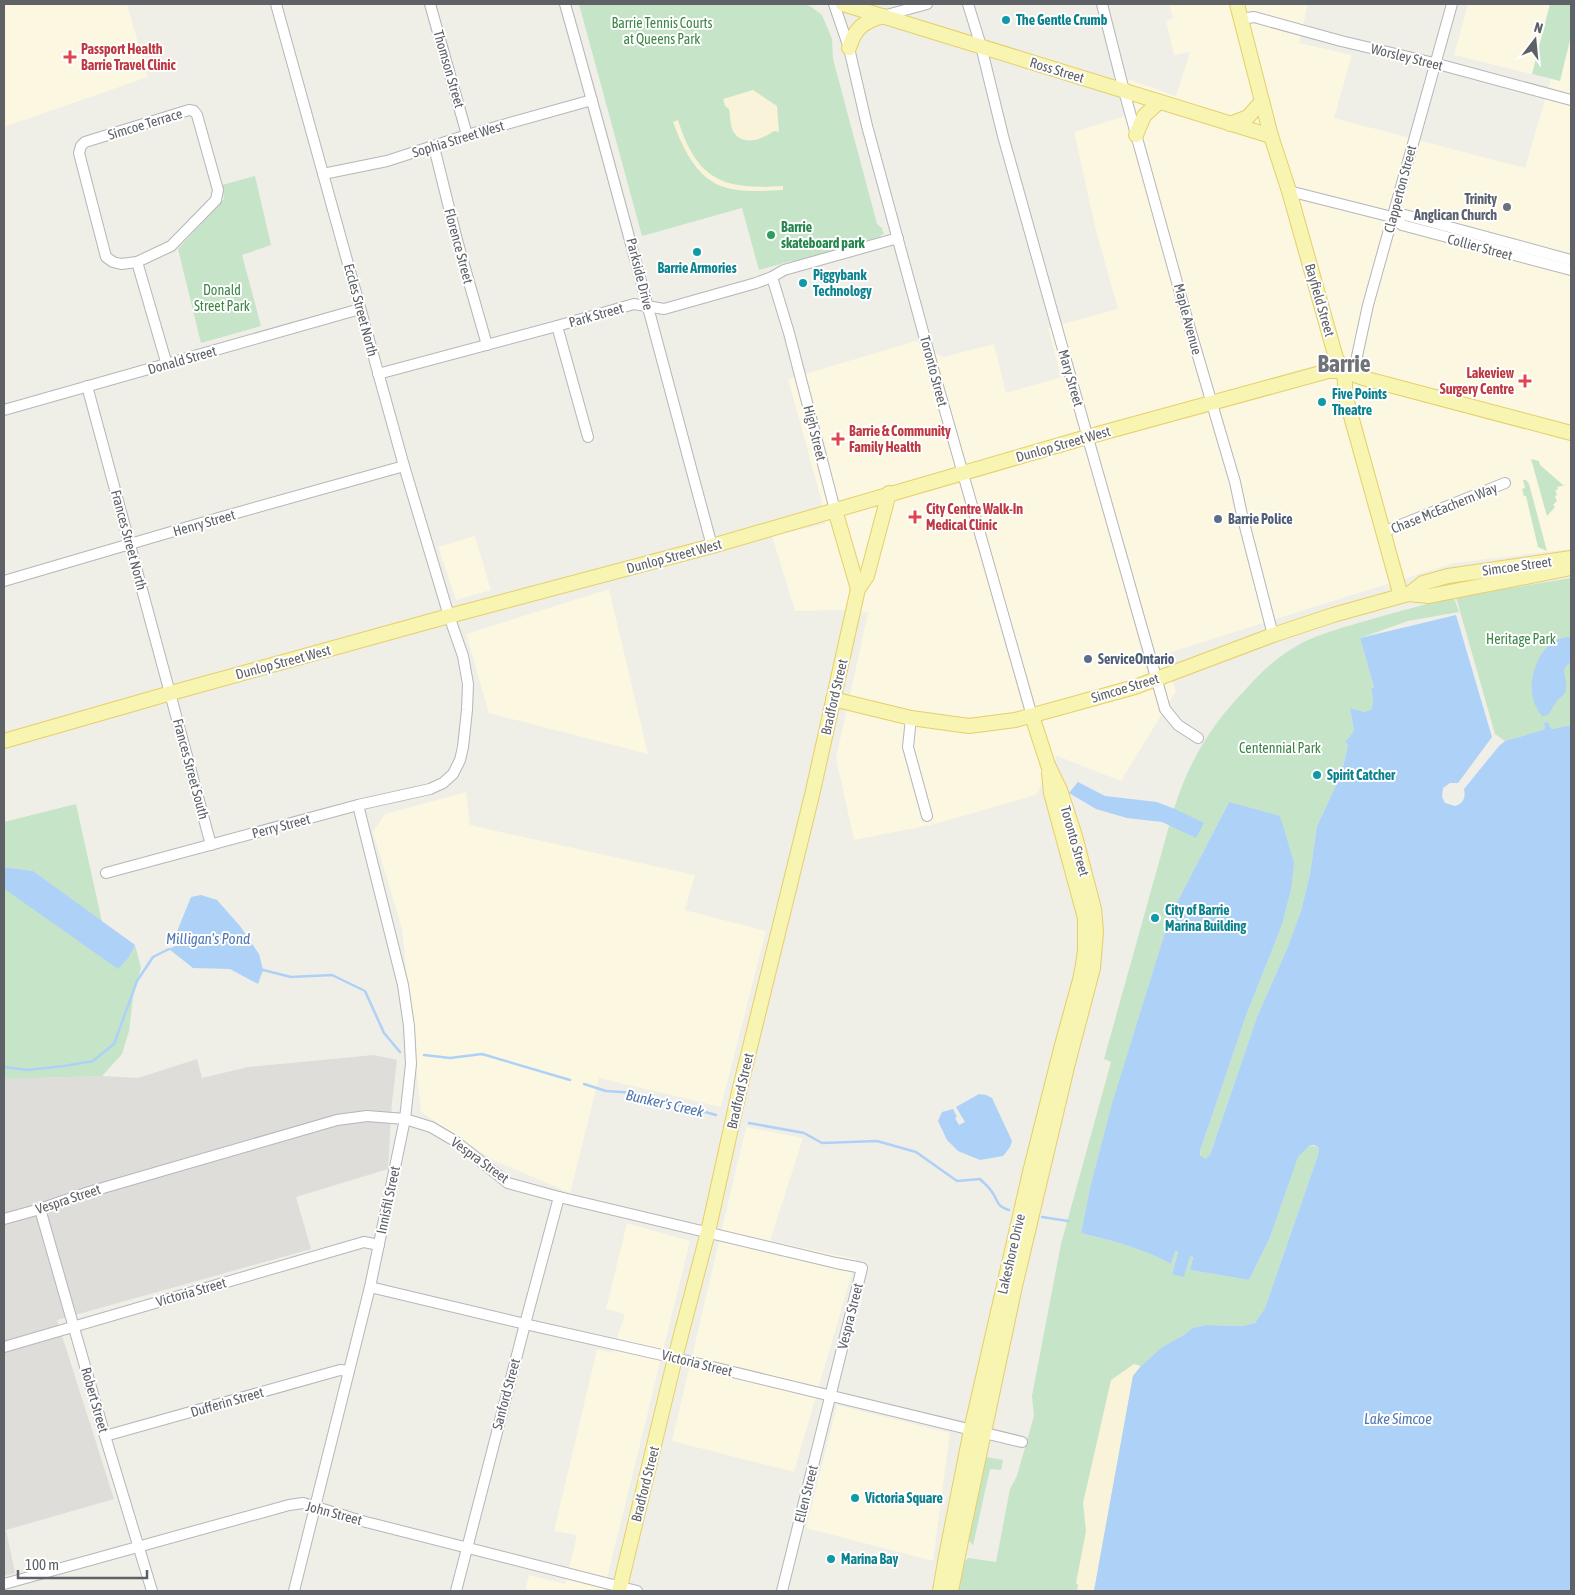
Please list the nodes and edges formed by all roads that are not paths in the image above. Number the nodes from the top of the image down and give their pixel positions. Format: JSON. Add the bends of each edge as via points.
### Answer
{"nodes":[{"id":1,"x":276,"y":4,"type":"edge"},
{"id":2,"x":430,"y":4,"type":"edge"},
{"id":3,"x":565,"y":4,"type":"edge"},
{"id":4,"x":834,"y":4,"type":"edge"},
{"id":5,"x":843,"y":4,"type":"edge"},
{"id":6,"x":926,"y":4,"type":"edge"},
{"id":7,"x":968,"y":4,"type":"edge"},
{"id":8,"x":1102,"y":4,"type":"edge"},
{"id":9,"x":1237,"y":4,"type":"edge"},
{"id":10,"x":1452,"y":4,"type":"edge"},
{"id":11,"x":883,"y":16,"type":"junction"},
{"id":12,"x":1241,"y":19,"type":"junction"},
{"id":13,"x":981,"y":46,"type":"junction"},
{"id":14,"x":849,"y":48,"type":"junction"},
{"id":15,"x":1434,"y":63,"type":"junction"},
{"id":16,"x":1124,"y":91,"type":"junction"},
{"id":17,"x":592,"y":100,"type":"junction"},
{"id":18,"x":1571,"y":100,"type":"edge"},
{"id":19,"x":1262,"y":101,"type":"junction"},
{"id":20,"x":1159,"y":102,"type":"junction"},
{"id":21,"x":1230,"y":124,"type":"junction"},
{"id":22,"x":467,"y":135,"type":"junction"},
{"id":23,"x":1136,"y":136,"type":"junction"},
{"id":24,"x":1272,"y":136,"type":"junction"},
{"id":25,"x":434,"y":147,"type":"junction"},
{"id":26,"x":323,"y":174,"type":"junction"},
{"id":27,"x":1289,"y":191,"type":"junction"},
{"id":28,"x":1392,"y":216,"type":"junction"},
{"id":29,"x":898,"y":238,"type":"junction"},
{"id":30,"x":1571,"y":260,"type":"edge"},
{"id":31,"x":137,"y":262,"type":"junction"},
{"id":32,"x":1571,"y":270,"type":"edge"},
{"id":33,"x":772,"y":277,"type":"junction"},
{"id":34,"x":647,"y":306,"type":"junction"},
{"id":35,"x":360,"y":309,"type":"junction"},
{"id":36,"x":558,"y":326,"type":"junction"},
{"id":37,"x":487,"y":345,"type":"junction"},
{"id":38,"x":167,"y":365,"type":"junction"},
{"id":39,"x":1344,"y":371,"type":"junction"},
{"id":40,"x":378,"y":374,"type":"junction"},
{"id":41,"x":87,"y":386,"type":"junction"},
{"id":42,"x":1212,"y":404,"type":"junction"},
{"id":43,"x":4,"y":410,"type":"edge"},
{"id":44,"x":1571,"y":433,"type":"edge"},
{"id":45,"x":588,"y":437,"type":"dead end"},
{"id":46,"x":1087,"y":437,"type":"junction"},
{"id":47,"x":404,"y":466,"type":"junction"},
{"id":48,"x":962,"y":473,"type":"junction"},
{"id":49,"x":1505,"y":483,"type":"dead end"},
{"id":50,"x":889,"y":493,"type":"junction"},
{"id":51,"x":834,"y":510,"type":"junction"},
{"id":52,"x":1383,"y":532,"type":"junction"},
{"id":53,"x":131,"y":544,"type":"junction"},
{"id":54,"x":712,"y":546,"type":"junction"},
{"id":55,"x":1571,"y":558,"type":"edge"},
{"id":56,"x":1571,"y":568,"type":"edge"},
{"id":57,"x":4,"y":581,"type":"edge"},
{"id":58,"x":858,"y":590,"type":"junction"},
{"id":59,"x":1405,"y":595,"type":"junction"},
{"id":60,"x":449,"y":616,"type":"junction"},
{"id":61,"x":1273,"y":635,"type":"junction"},
{"id":62,"x":1157,"y":679,"type":"junction"},
{"id":63,"x":170,"y":693,"type":"junction"},
{"id":64,"x":833,"y":699,"type":"junction"},
{"id":65,"x":1032,"y":716,"type":"junction"},
{"id":66,"x":911,"y":718,"type":"junction"},
{"id":67,"x":1198,"y":738,"type":"dead end"},
{"id":68,"x":4,"y":741,"type":"edge"},
{"id":69,"x":454,"y":774,"type":"joint"},
{"id":70,"x":358,"y":805,"type":"junction"},
{"id":71,"x":928,"y":816,"type":"dead end"},
{"id":72,"x":211,"y":845,"type":"junction"},
{"id":73,"x":106,"y":873,"type":"dead end"},
{"id":74,"x":1090,"y":919,"type":"junction"},
{"id":75,"x":405,"y":1119,"type":"junction"},
{"id":76,"x":559,"y":1197,"type":"junction"},
{"id":77,"x":40,"y":1209,"type":"junction"},
{"id":78,"x":4,"y":1219,"type":"edge"},
{"id":79,"x":708,"y":1232,"type":"junction"},
{"id":80,"x":379,"y":1245,"type":"junction"},
{"id":81,"x":370,"y":1287,"type":"junction"},
{"id":82,"x":525,"y":1324,"type":"junction"},
{"id":83,"x":74,"y":1326,"type":"junction"},
{"id":84,"x":4,"y":1347,"type":"edge"},
{"id":85,"x":675,"y":1358,"type":"junction"},
{"id":86,"x":349,"y":1371,"type":"junction"},
{"id":87,"x":830,"y":1396,"type":"junction"},
{"id":88,"x":977,"y":1431,"type":"junction"},
{"id":89,"x":105,"y":1436,"type":"junction"},
{"id":90,"x":1022,"y":1442,"type":"dead end"},
{"id":91,"x":316,"y":1507,"type":"junction"},
{"id":92,"x":139,"y":1547,"type":"junction"},
{"id":93,"x":466,"y":1547,"type":"junction"},
{"id":94,"x":4,"y":1584,"type":"edge"},
{"id":95,"x":619,"y":1589,"type":"edge"},
{"id":96,"x":152,"y":1591,"type":"edge"},
{"id":97,"x":294,"y":1591,"type":"edge"},
{"id":98,"x":456,"y":1591,"type":"edge"},
{"id":99,"x":637,"y":1591,"type":"edge"},
{"id":100,"x":782,"y":1591,"type":"edge"},
{"id":101,"x":940,"y":1591,"type":"edge"},
{"id":102,"x":952,"y":1591,"type":"edge"}],
"edges":[{"from":1,"to":26,"type":"street","name":"Eccles Street North"},
{"from":2,"to":22,"type":"street","name":"Thomson Street"},
{"from":3,"to":17,"type":"street","name":"Parkside Drive"},
{"from":4,"to":14,"type":"street","name":"Toronto Street"},
{"from":5,"to":11,"type":"main road","name":"Ross Street"},
{"from":6,"to":11,"type":"street"},
{"from":7,"to":13,"type":"street","name":"Mary Street"},
{"from":8,"to":16,"type":"street","name":"Maple Avenue"},
{"from":9,"to":12,"type":"main road","name":"Bayfield Street"},
{"from":10,"to":15,"type":"street","name":"Clapperton Street"},
{"from":11,"to":13,"type":"main road","name":"Ross Street"},
{"from":11,"to":14,"type":"main road","via":[[861,26]]},
{"from":12,"to":15,"type":"street","name":"Worsley Street","via":[[1254,18]]},
{"from":12,"to":19,"type":"main road","name":"Bayfield Street"},
{"from":13,"to":16,"type":"main road","name":"Ross Street"},
{"from":13,"to":46,"type":"street","name":"Mary Street"},
{"from":14,"to":29,"type":"street","name":"Toronto Street"},
{"from":15,"to":18,"type":"street","name":"Worsley Street"},
{"from":15,"to":28,"type":"street","name":"Clapperton Street"},
{"from":16,"to":20,"type":"main road","name":"Ross Street"},
{"from":16,"to":23,"type":"street","name":"Maple Avenue"},
{"from":17,"to":22,"type":"street","name":"Sophia Street West"},
{"from":17,"to":34,"type":"street","name":"Parkside Drive"},
{"from":19,"to":21,"type":"main road","via":[[1248,117]]},
{"from":19,"to":24,"type":"main road","name":"Bayfield Street"},
{"from":20,"to":21,"type":"main road","name":"Ross Street"},
{"from":20,"to":23,"type":"main road","via":[[1144,116]]},
{"from":21,"to":24,"type":"main road","name":"Ross Street"},
{"from":22,"to":25,"type":"street","name":"Sophia Street West"},
{"from":23,"to":42,"type":"street","name":"Maple Avenue"},
{"from":24,"to":27,"type":"main road","name":"Bayfield Street"},
{"from":25,"to":26,"type":"street","name":"Sophia Street West"},
{"from":25,"to":37,"type":"street","name":"Florence Street"},
{"from":26,"to":35,"type":"street","name":"Eccles Street North"},
{"from":27,"to":28,"type":"street","name":"Collier Street"},
{"from":27,"to":39,"type":"main road","name":"Bayfield Street","via":[[1336,358]]},
{"from":28,"to":30,"type":"street","name":"Collier Street","via":[[1405,215]]},
{"from":28,"to":32,"type":"street","name":"Collier Street","via":[[1402,225]]},
{"from":28,"to":39,"type":"street","name":"Clapperton Street","via":[[1356,361]]},
{"from":29,"to":33,"type":"street","name":"Park Street","via":[[784,270]]},
{"from":29,"to":48,"type":"street","name":"Toronto Street"},
{"from":31,"to":31,"type":"street","name":"Simcoe Terrace","via":[[171,246],[218,195],[194,111],[104,136],[81,146],[79,153],[106,257],[120,264]]},
{"from":31,"to":38,"type":"street"},
{"from":33,"to":34,"type":"street","name":"Park Street","via":[[664,309]]},
{"from":33,"to":51,"type":"street","name":"High Street"},
{"from":34,"to":36,"type":"street","name":"Park Street","via":[[634,304]]},
{"from":34,"to":54,"type":"street","name":"Parkside Drive"},
{"from":35,"to":38,"type":"street","name":"Donald Street"},
{"from":35,"to":40,"type":"street","name":"Eccles Street North"},
{"from":36,"to":37,"type":"street","name":"Park Street"},
{"from":36,"to":45,"type":"street"},
{"from":37,"to":40,"type":"street","name":"Park Street"},
{"from":38,"to":41,"type":"street","name":"Donald Street"},
{"from":39,"to":42,"type":"main road","name":"Dunlop Street West","via":[[1328,371]]},
{"from":39,"to":44,"type":"main road"},
{"from":39,"to":52,"type":"main road","name":"Bayfield Street","via":[[1346,398]]},
{"from":40,"to":47,"type":"street","name":"Eccles Street North"},
{"from":41,"to":43,"type":"street","name":"Donald Street"},
{"from":41,"to":53,"type":"street","name":"Frances Street North"},
{"from":42,"to":46,"type":"main road","name":"Dunlop Street West"},
{"from":42,"to":61,"type":"street","name":"Maple Avenue"},
{"from":46,"to":48,"type":"main road","name":"Dunlop Street West"},
{"from":46,"to":62,"type":"street","name":"Mary Street"},
{"from":47,"to":53,"type":"street","name":"Henry Street"},
{"from":47,"to":60,"type":"street","name":"Eccles Street North"},
{"from":48,"to":50,"type":"main road","name":"Dunlop Street West"},
{"from":48,"to":65,"type":"street","name":"Toronto Street"},
{"from":49,"to":52,"type":"street","name":"Chase McEachern Way"},
{"from":50,"to":51,"type":"main road","name":"Dunlop Street West"},
{"from":50,"to":58,"type":"main road","name":"Bradford Street","via":[[867,576]]},
{"from":51,"to":54,"type":"main road","name":"Dunlop Street West"},
{"from":51,"to":58,"type":"main road","name":"High Street"},
{"from":52,"to":59,"type":"main road","name":"Bayfield Street"},
{"from":53,"to":57,"type":"street","name":"Henry Street"},
{"from":53,"to":63,"type":"street","name":"Frances Street North"},
{"from":54,"to":60,"type":"main road","name":"Dunlop Street West"},
{"from":55,"to":59,"type":"main road","name":"Simcoe Street","via":[[1448,576],[1423,582]]},
{"from":56,"to":59,"type":"main road","name":"Simcoe Street","via":[[1436,594]]},
{"from":58,"to":64,"type":"main road","name":"Bradford Street"},
{"from":59,"to":61,"type":"main road","name":"Simcoe Street"},
{"from":60,"to":63,"type":"main road","name":"Dunlop Street West"},
{"from":60,"to":69,"type":"street","name":"Eccles Street North","via":[[463,656],[468,684],[463,747]]},
{"from":61,"to":62,"type":"main road","name":"Simcoe Street"},
{"from":62,"to":65,"type":"main road","name":"Simcoe Street"},
{"from":62,"to":67,"type":"street","name":"Mary Street","via":[[1165,709],[1178,724]]},
{"from":63,"to":68,"type":"main road","name":"Dunlop Street West"},
{"from":63,"to":72,"type":"street","name":"Frances Street South"},
{"from":64,"to":66,"type":"main road","name":"Simcoe Street"},
{"from":64,"to":79,"type":"main road","name":"Bradford Street"},
{"from":65,"to":66,"type":"main road","name":"Simcoe Street","via":[[969,726]]},
{"from":65,"to":74,"type":"main road","name":"Toronto Street","via":[[1048,765],[1050,793]]},
{"from":66,"to":71,"type":"street","via":[[908,747]]},
{"from":69,"to":70,"type":"street","name":"Perry Street","via":[[430,789]]},
{"from":70,"to":72,"type":"street","name":"Perry Street"},
{"from":70,"to":75,"type":"street","name":"Innisfil Street","via":[[403,985],[411,1064]]},
{"from":72,"to":73,"type":"street","name":"Perry Street"},
{"from":74,"to":88,"type":"main road","name":"Lakeshore Drive","via":[[1080,980],[1035,1154]]},
{"from":74,"to":88,"type":"main road","via":[[1093,968]]},
{"from":75,"to":76,"type":"street","name":"Vespra Street","via":[[431,1127],[455,1141],[508,1183]]},
{"from":75,"to":77,"type":"street","name":"Vespra Street","via":[[367,1116],[337,1120]]},
{"from":75,"to":80,"type":"street","name":"Innisfil Street"},
{"from":76,"to":79,"type":"street","name":"Vespra Street"},
{"from":76,"to":82,"type":"street","name":"Sanford Street"},
{"from":77,"to":78,"type":"street","name":"Vespra Street"},
{"from":77,"to":83,"type":"street","name":"Robert Street"},
{"from":79,"to":85,"type":"main road","name":"Bradford Street"},
{"from":79,"to":87,"type":"street","name":"Vespra Street","via":[[862,1268]]},
{"from":80,"to":81,"type":"street","name":"Innisfil Street"},
{"from":80,"to":83,"type":"street","name":"Victoria Street","via":[[364,1242]]},
{"from":81,"to":82,"type":"street","name":"Victoria Street"},
{"from":81,"to":86,"type":"street","name":"Innisfil Street"},
{"from":82,"to":85,"type":"street","name":"Victoria Street"},
{"from":82,"to":93,"type":"street","name":"Sanford Street"},
{"from":83,"to":84,"type":"street","name":"Victoria Street"},
{"from":83,"to":89,"type":"street","name":"Robert Street"},
{"from":85,"to":87,"type":"street","name":"Victoria Street"},
{"from":85,"to":95,"type":"main road","name":"Bradford Street"},
{"from":86,"to":89,"type":"street","name":"Dufferin Street","via":[[340,1370]]},
{"from":86,"to":91,"type":"street","name":"Innisfil Street"},
{"from":87,"to":88,"type":"street","name":"Victoria Street"},
{"from":87,"to":100,"type":"street","name":"Ellen Street"},
{"from":88,"to":90,"type":"street","name":"Victoria Street"},
{"from":88,"to":101,"type":"main road","name":"Lakeshore Drive"},
{"from":88,"to":102,"type":"main road"},
{"from":89,"to":92,"type":"street","name":"Robert Street"},
{"from":91,"to":92,"type":"street","name":"John Street","via":[[289,1505]]},
{"from":91,"to":93,"type":"street","name":"John Street"},
{"from":91,"to":97,"type":"street","name":"Innisfil Street"},
{"from":92,"to":94,"type":"street","name":"John Street"},
{"from":92,"to":96,"type":"street","name":"Robert Street"},
{"from":93,"to":95,"type":"street","name":"John Street"},
{"from":93,"to":98,"type":"street","name":"Sanford Street"},
{"from":95,"to":99,"type":"street","name":"John Street"}]}
